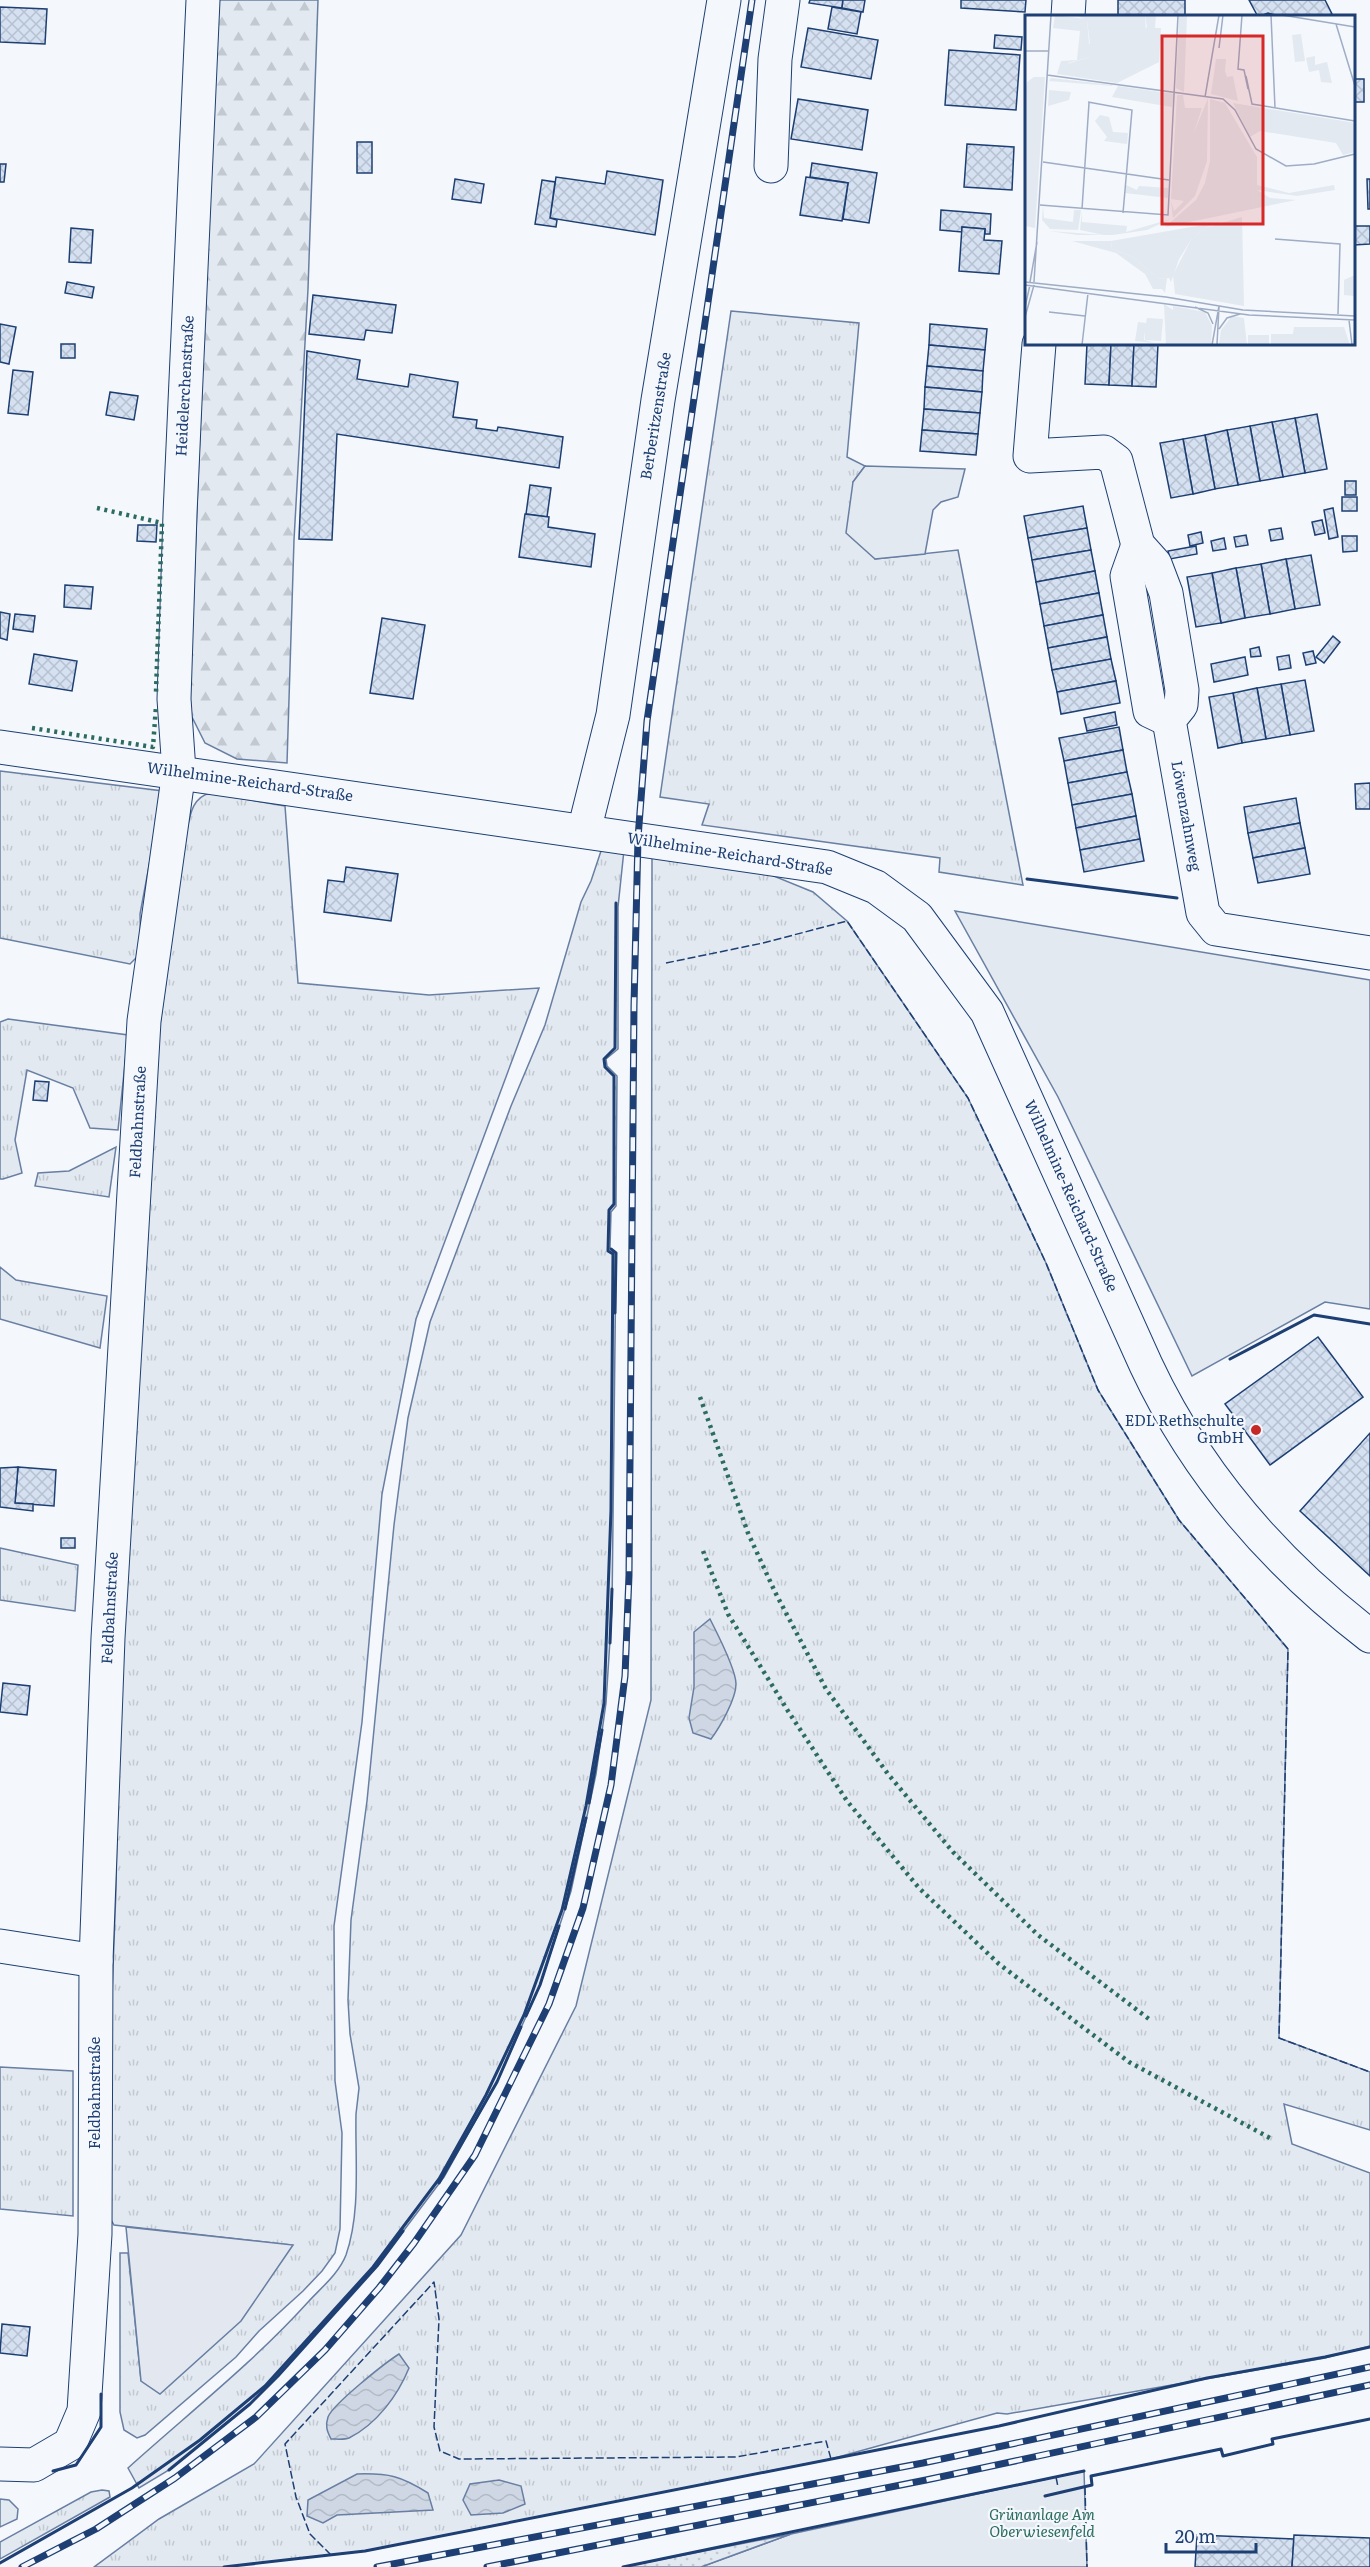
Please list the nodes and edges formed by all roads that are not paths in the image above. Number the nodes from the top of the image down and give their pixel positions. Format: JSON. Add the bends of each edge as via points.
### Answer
{"nodes":[{"id":1,"x":203,"y":0,"type":"edge"},
{"id":2,"x":724,"y":0,"type":"edge"},
{"id":3,"x":783,"y":0,"type":"edge"},
{"id":4,"x":1069,"y":0,"type":"edge"},
{"id":5,"x":1068,"y":15,"type":"edge"},
{"id":6,"x":771,"y":166,"type":"dead end"},
{"id":7,"x":1039,"y":345,"type":"edge"},
{"id":8,"x":0,"y":747,"type":"edge"},
{"id":9,"x":179,"y":771,"type":"junction"},
{"id":10,"x":584,"y":831,"type":"junction"},
{"id":11,"x":1370,"y":953,"type":"edge"},
{"id":12,"x":1370,"y":1636,"type":"edge"},
{"id":13,"x":0,"y":1946,"type":"edge"},
{"id":14,"x":96,"y":1961,"type":"junction"},
{"id":15,"x":0,"y":2464,"type":"edge"}],
"edges":[{"from":1,"to":9,"type":"street","name":"Heidelerchenstraße","via":[[179,537],[174,699]]},
{"from":2,"to":10,"type":"street","name":"Berberitzenstraße","via":[[658,400],[613,715]]},
{"from":3,"to":6,"type":"street","via":[[775,59]]},
{"from":4,"to":5,"type":"street"},
{"from":7,"to":11,"type":"street","name":"Löwenzahnweg","via":[[1030,456],[1104,452],[1116,461],[1138,545],[1155,564],[1166,593],[1182,690],[1181,705],[1168,720],[1203,913],[1216,929]]},
{"from":8,"to":9,"type":"street","name":"Wilhelmine-Reichard-Straße"},
{"from":9,"to":10,"type":"street","name":"Wilhelmine-Reichard-Straße"},
{"from":9,"to":14,"type":"street","name":"Feldbahnstraße","via":[[144,1021],[108,1638]]},
{"from":10,"to":12,"type":"street","name":"Wilhelmine-Reichard-Straße","via":[[827,867],[876,887],[917,917],[987,1012],[1154,1382],[1186,1440],[1225,1495],[1271,1549],[1331,1606]]},
{"from":13,"to":14,"type":"street"},
{"from":14,"to":15,"type":"street","name":"Feldbahnstraße","via":[[95,2234],[84,2410],[70,2444],[34,2464]]}]}
